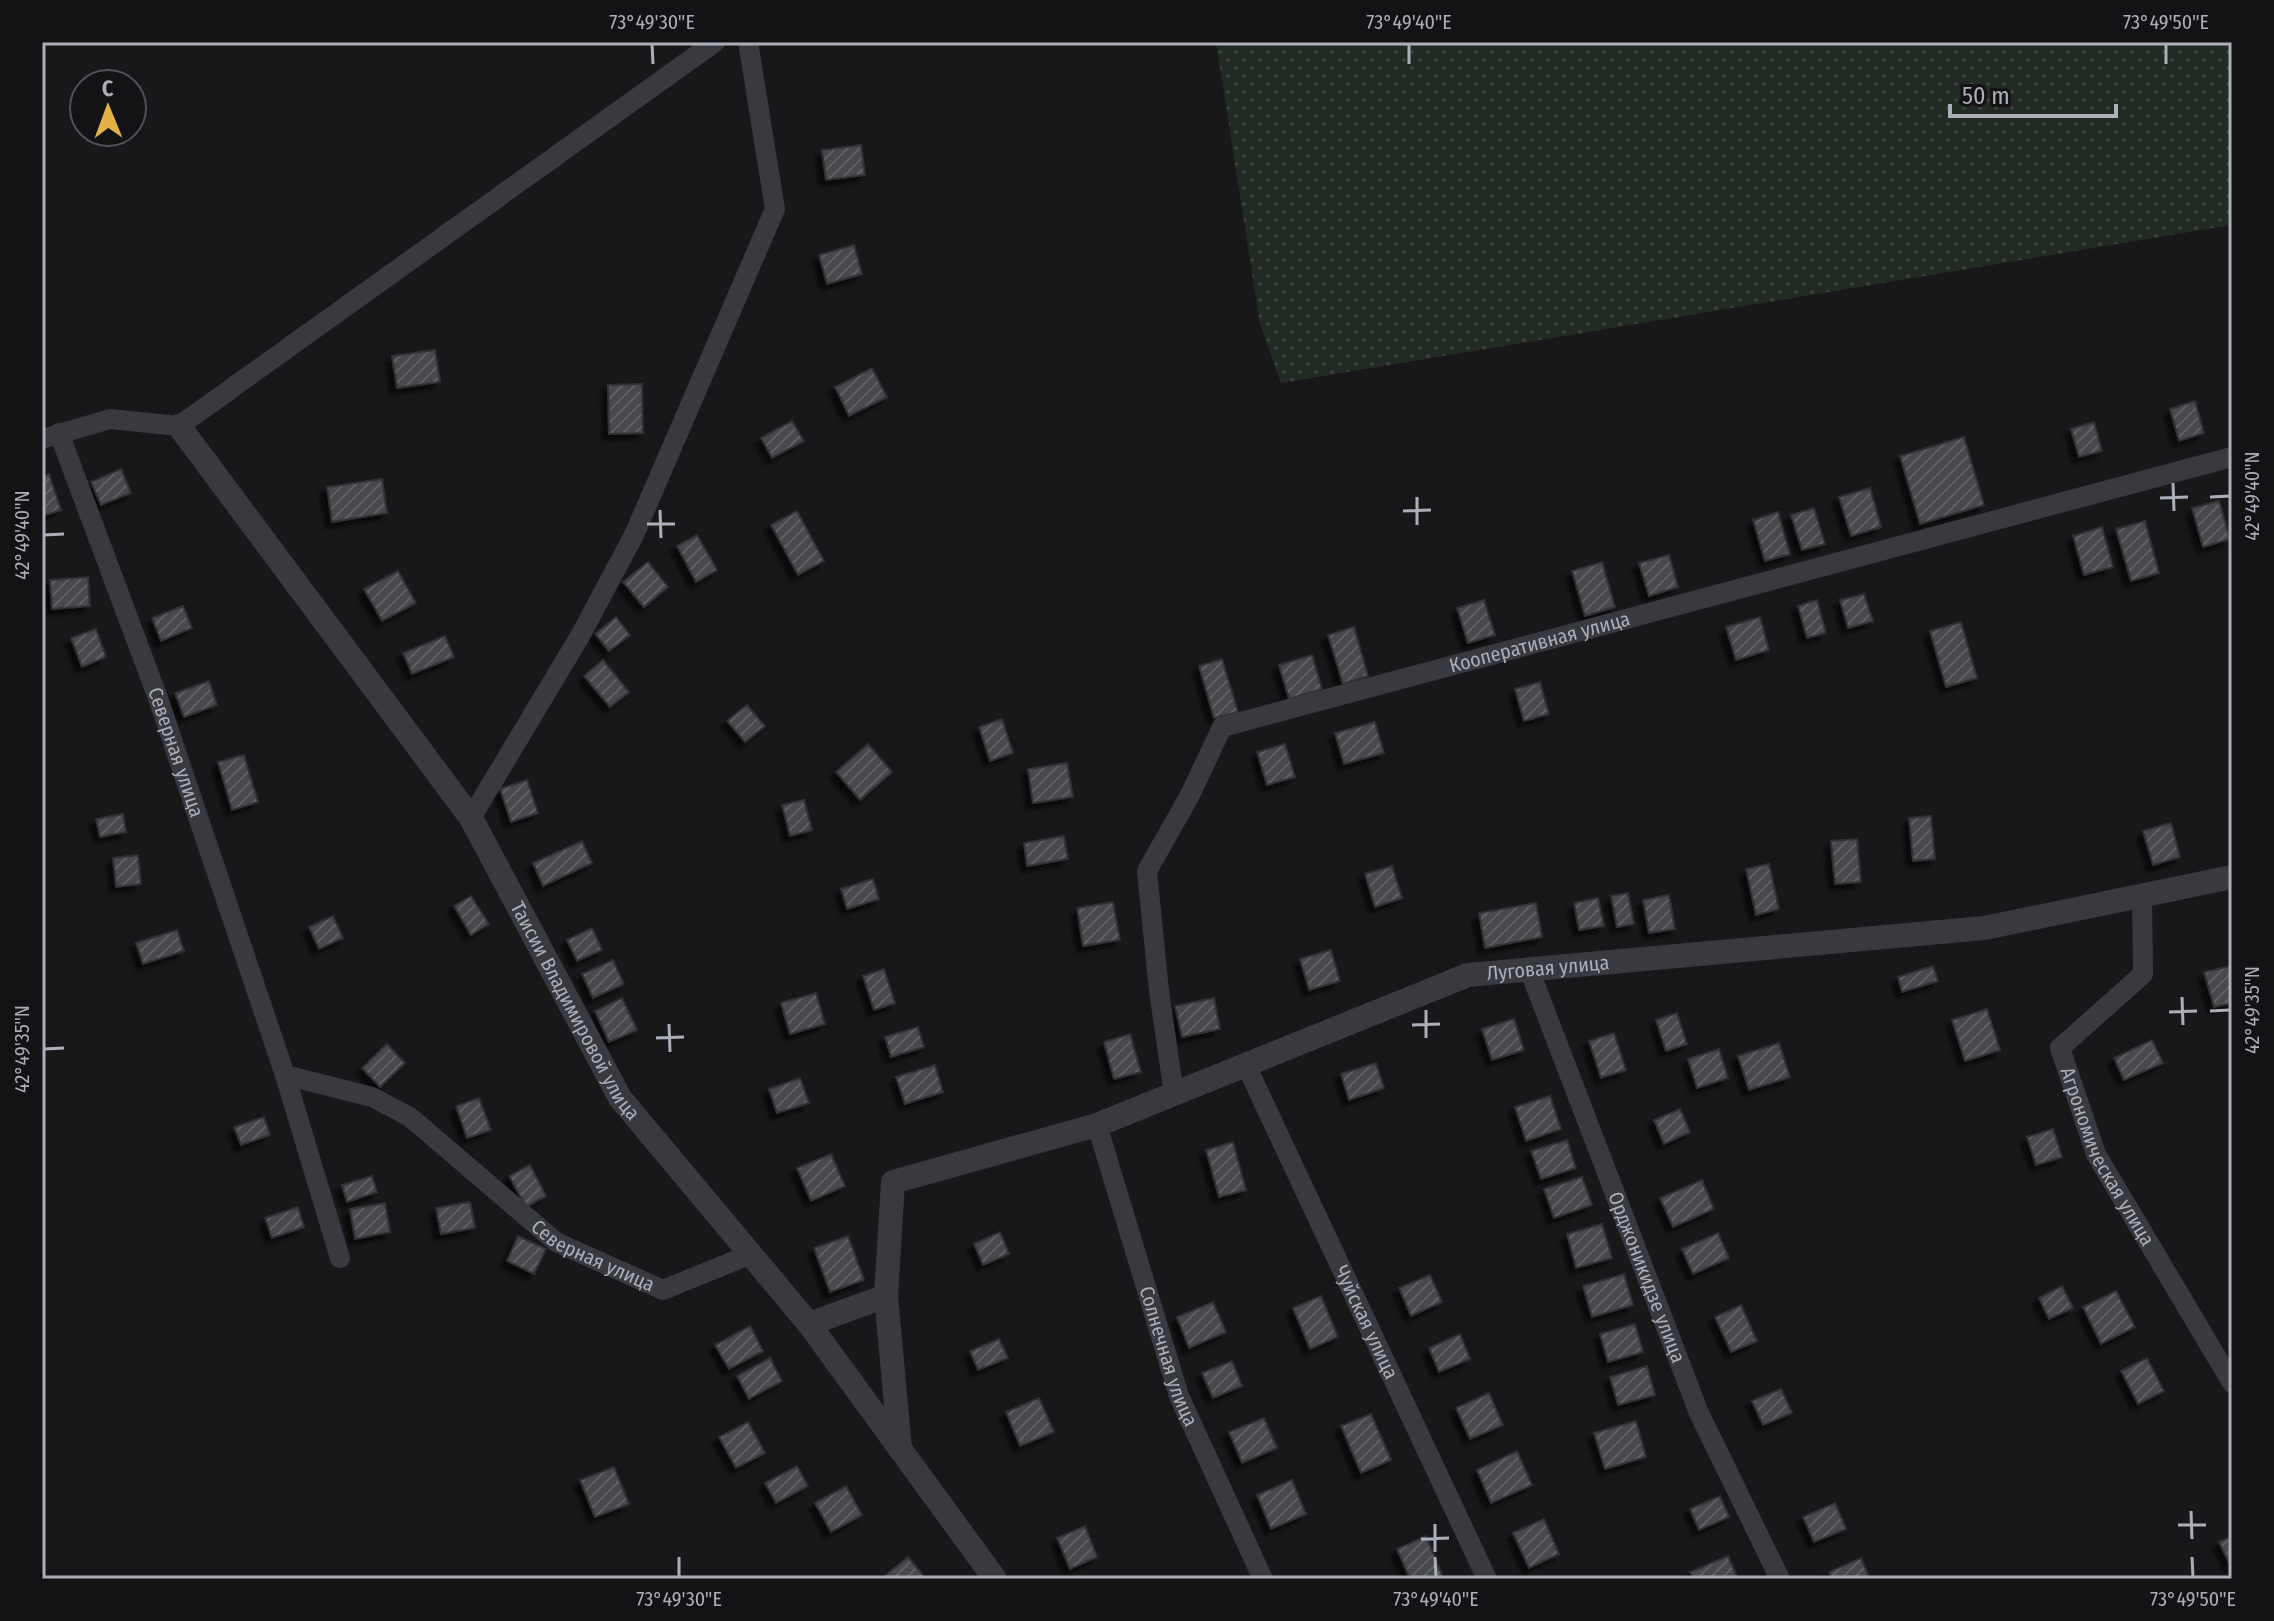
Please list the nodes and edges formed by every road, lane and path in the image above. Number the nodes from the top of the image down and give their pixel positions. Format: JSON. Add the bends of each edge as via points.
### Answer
{"nodes":[{"id":1,"x":715,"y":42,"type":"edge"},
{"id":2,"x":748,"y":42,"type":"edge"},
{"id":3,"x":179,"y":426,"type":"junction"},
{"id":4,"x":50,"y":436,"type":"edge"},
{"id":5,"x":2232,"y":457,"type":"edge"},
{"id":6,"x":471,"y":818,"type":"junction"},
{"id":7,"x":2232,"y":877,"type":"edge"},
{"id":8,"x":2142,"y":896,"type":"junction"},
{"id":9,"x":1529,"y":969,"type":"junction"},
{"id":10,"x":1246,"y":1065,"type":"junction"},
{"id":11,"x":285,"y":1075,"type":"junction"},
{"id":12,"x":1174,"y":1094,"type":"junction"},
{"id":13,"x":1097,"y":1125,"type":"junction"},
{"id":14,"x":751,"y":1254,"type":"junction"},
{"id":15,"x":340,"y":1258,"type":"dead end"},
{"id":16,"x":886,"y":1296,"type":"junction"},
{"id":17,"x":809,"y":1324,"type":"junction"},
{"id":18,"x":2232,"y":1383,"type":"edge"},
{"id":19,"x":900,"y":1449,"type":"junction"},
{"id":20,"x":995,"y":1579,"type":"edge"},
{"id":21,"x":1263,"y":1579,"type":"edge"},
{"id":22,"x":1487,"y":1579,"type":"edge"},
{"id":23,"x":1780,"y":1579,"type":"edge"}],
"edges":[{"from":1,"to":3,"type":"street"},
{"from":2,"to":6,"type":"street","via":[[775,209],[634,535]]},
{"from":3,"to":4,"type":"street","via":[[110,419]]},
{"from":3,"to":6,"type":"street","name":"Таисии Владимировой улица"},
{"from":4,"to":11,"type":"street","name":"Северная улица","via":[[158,698]]},
{"from":5,"to":12,"type":"street","name":"Кооперативная улица","via":[[1222,727],[1147,871]]},
{"from":6,"to":14,"type":"street","name":"Таисии Владимировой улица","via":[[620,1098]]},
{"from":7,"to":8,"type":"street","name":"Луговая улица"},
{"from":8,"to":9,"type":"street","name":"Луговая улица","via":[[1984,928]]},
{"from":8,"to":18,"type":"street","name":"Агрономическая улица","via":[[2143,974],[2060,1048],[2096,1154]]},
{"from":9,"to":10,"type":"street","name":"Луговая улица","via":[[1468,975]]},
{"from":9,"to":23,"type":"street","name":"Орджоникидзе улица","via":[[1699,1413]]},
{"from":10,"to":12,"type":"street","name":"Луговая улица"},
{"from":10,"to":22,"type":"street","name":"Чуйская улица"},
{"from":11,"to":14,"type":"street","name":"Северная улица","via":[[372,1097],[410,1117],[556,1242],[663,1290]]},
{"from":11,"to":15,"type":"street","name":"Северная улица"},
{"from":12,"to":13,"type":"street","name":"Луговая улица"},
{"from":13,"to":16,"type":"street","name":"Луговая улица","via":[[893,1182]]},
{"from":13,"to":21,"type":"street","name":"Солнечная улица","via":[[1179,1396]]},
{"from":14,"to":17,"type":"street","name":"Таисии Владимировой улица"},
{"from":16,"to":17,"type":"street"},
{"from":16,"to":19,"type":"street"},
{"from":17,"to":19,"type":"street","name":"Таисии Владимировой улица"},
{"from":19,"to":20,"type":"street","name":"Таисии Владимировой улица"}]}
